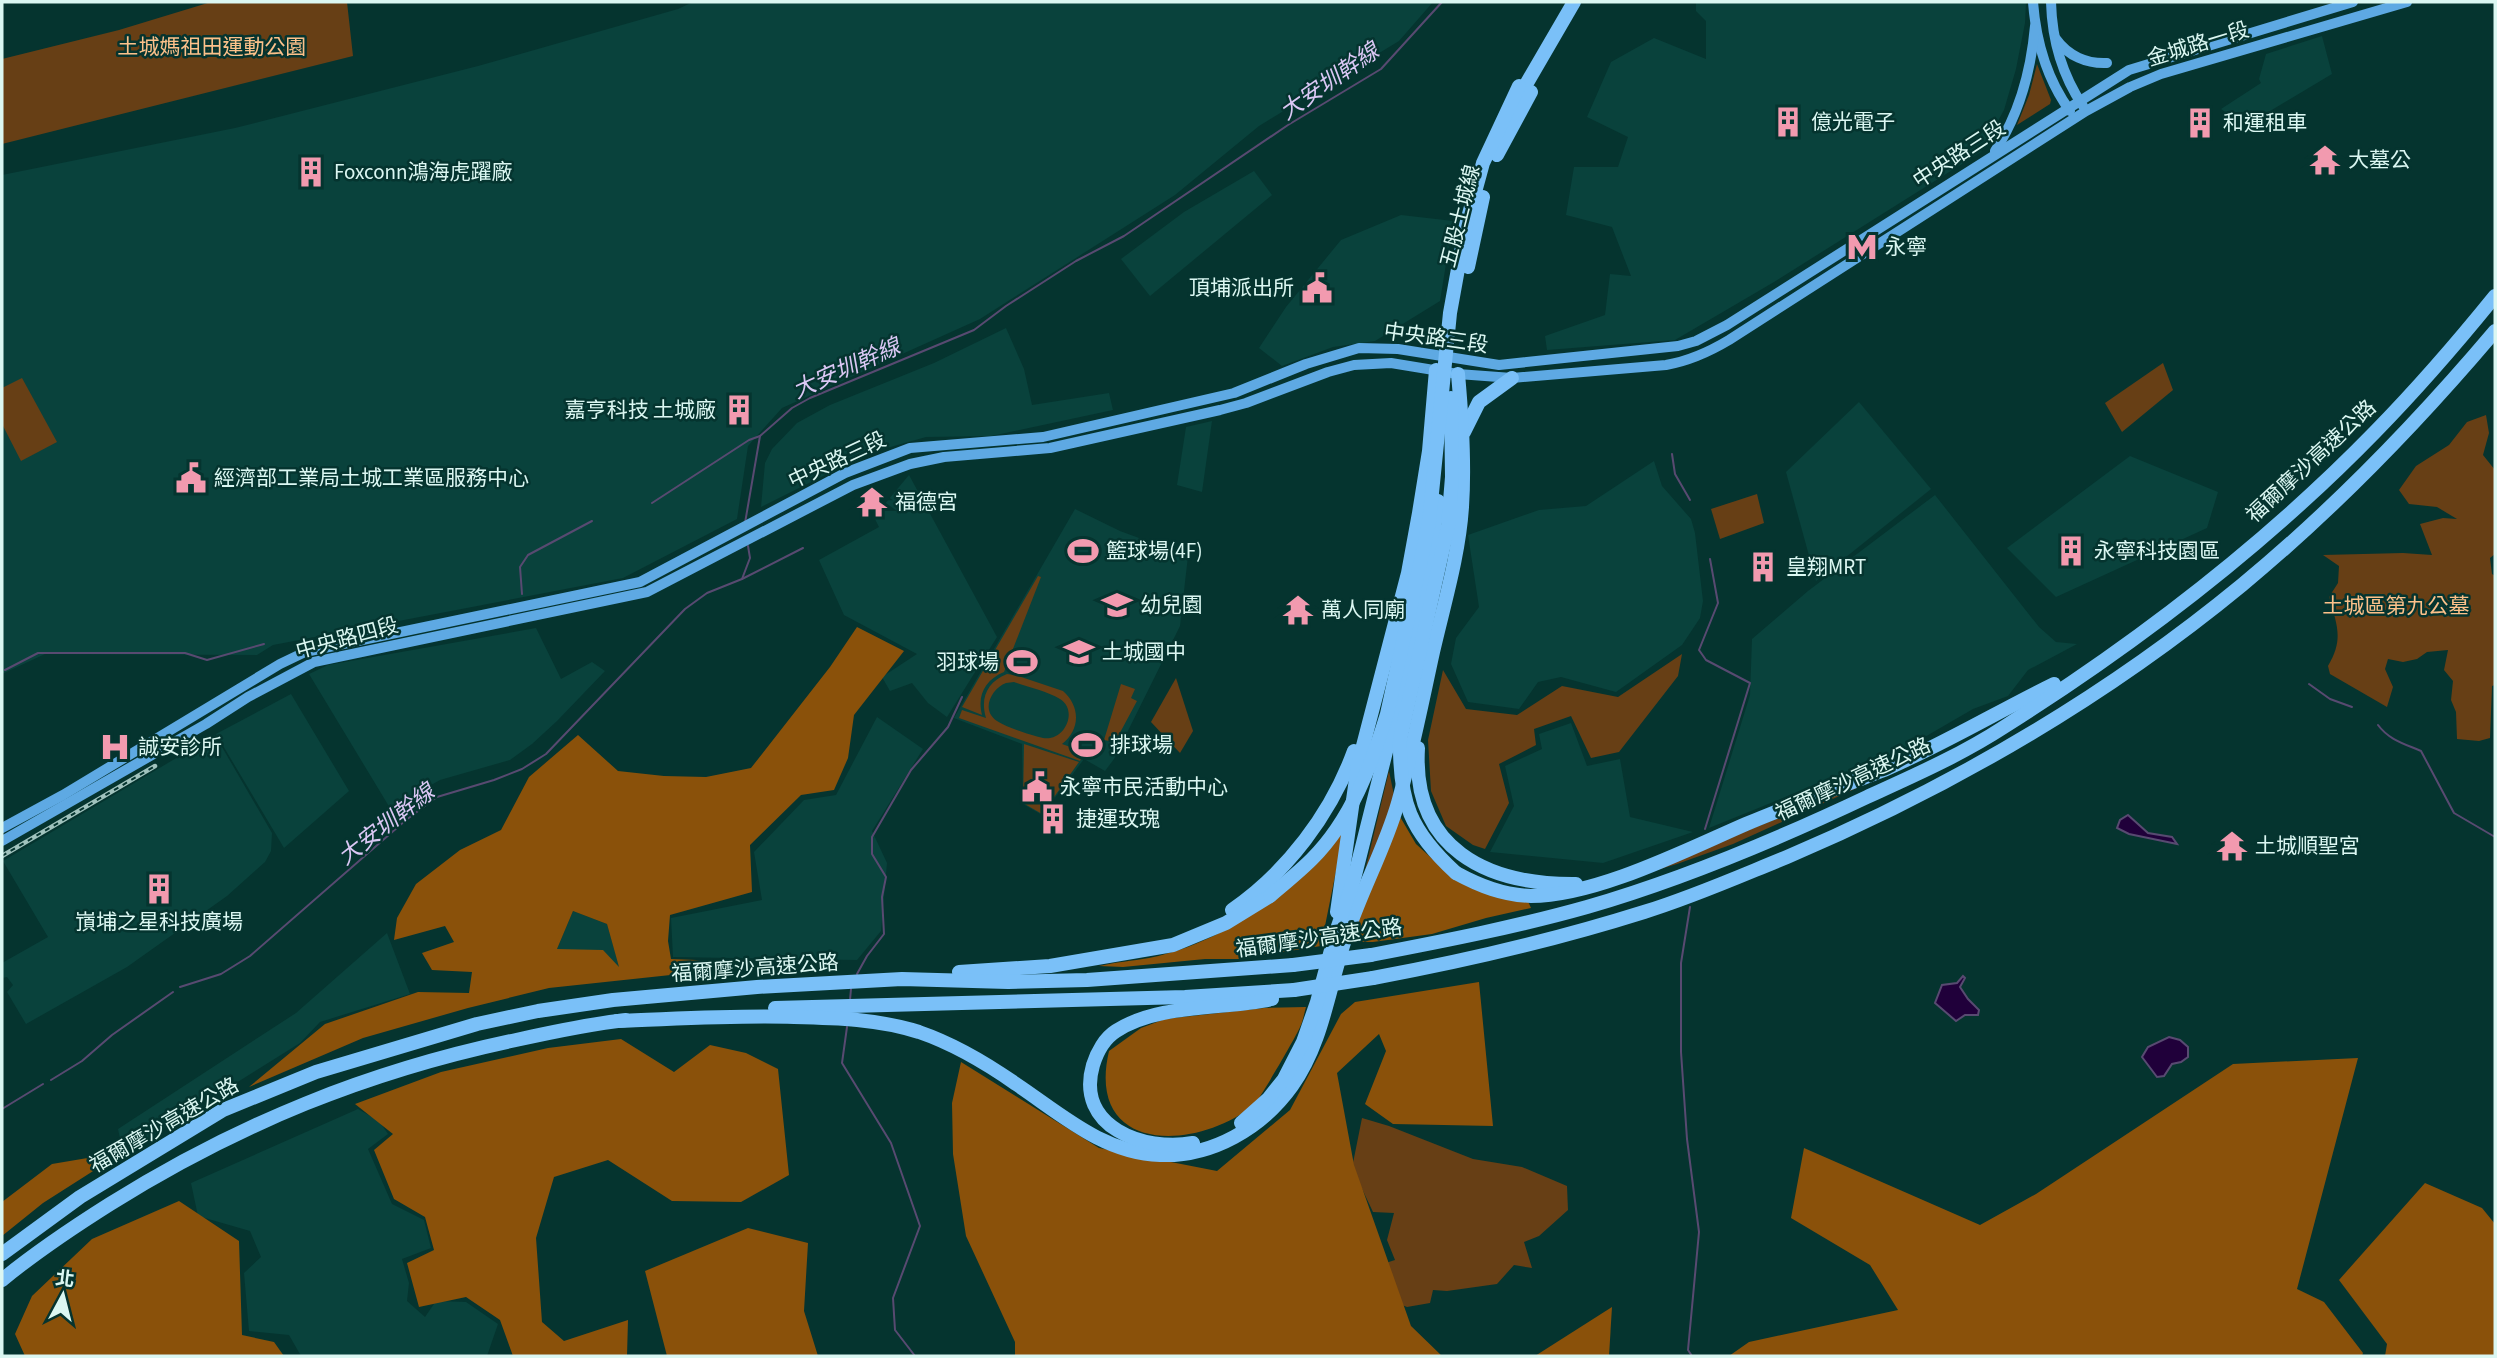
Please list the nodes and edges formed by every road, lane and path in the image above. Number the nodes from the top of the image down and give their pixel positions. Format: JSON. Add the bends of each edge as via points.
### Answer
{"nodes":[{"id":1,"x":1566,"y":2,"type":"edge"},
{"id":2,"x":1574,"y":2,"type":"edge"},
{"id":3,"x":1583,"y":2,"type":"edge"},
{"id":4,"x":2033,"y":2,"type":"edge"},
{"id":5,"x":2051,"y":2,"type":"edge"},
{"id":6,"x":2353,"y":2,"type":"edge"},
{"id":7,"x":2407,"y":2,"type":"edge"},
{"id":8,"x":2035,"y":26,"type":"junction"},
{"id":9,"x":2055,"y":37,"type":"junction"},
{"id":10,"x":2107,"y":63,"type":"dead end"},
{"id":11,"x":2095,"y":90,"type":"joint"},
{"id":12,"x":2079,"y":100,"type":"junction"},
{"id":13,"x":2067,"y":107,"type":"junction"},
{"id":14,"x":2087,"y":111,"type":"junction"},
{"id":15,"x":2076,"y":119,"type":"junction"},
{"id":16,"x":1502,"y":133,"type":"junction"},
{"id":17,"x":1992,"y":156,"type":"junction"},
{"id":18,"x":2495,"y":296,"type":"edge"},
{"id":19,"x":1722,"y":328,"type":"junction"},
{"id":20,"x":2495,"y":331,"type":"edge"},
{"id":21,"x":1729,"y":340,"type":"junction"},
{"id":22,"x":1436,"y":370,"type":"junction"},
{"id":23,"x":1458,"y":374,"type":"junction"},
{"id":24,"x":1512,"y":379,"type":"junction"},
{"id":25,"x":1445,"y":419,"type":"junction"},
{"id":26,"x":1462,"y":437,"type":"junction"},
{"id":27,"x":731,"y":535,"type":"joint"},
{"id":28,"x":742,"y":537,"type":"junction"},
{"id":29,"x":2102,"y":660,"type":"junction"},
{"id":30,"x":1377,"y":694,"type":"junction"},
{"id":31,"x":1420,"y":709,"type":"junction"},
{"id":32,"x":2,"y":828,"type":"edge"},
{"id":33,"x":2,"y":841,"type":"edge"},
{"id":34,"x":1599,"y":883,"type":"junction"},
{"id":35,"x":1341,"y":932,"type":"junction"},
{"id":36,"x":1131,"y":953,"type":"junction"},
{"id":37,"x":902,"y":979,"type":"junction"},
{"id":38,"x":1294,"y":990,"type":"junction"},
{"id":39,"x":848,"y":1012,"type":"junction"},
{"id":40,"x":2,"y":1254,"type":"edge"},
{"id":41,"x":2,"y":1280,"type":"edge"}],
"edges":[{"from":1,"to":16,"type":"highway","name":"五股土城線","bridge":true,"via":[[1519,86]]},
{"from":2,"to":16,"type":"highway","bridge":true},
{"from":3,"to":16,"type":"highway","name":"五股土城線","bridge":true},
{"from":4,"to":8,"type":"main road"},
{"from":5,"to":9,"type":"main road"},
{"from":6,"to":11,"type":"main road","name":"金城路一段","via":[[2139,66]]},
{"from":7,"to":14,"type":"main road","name":"金城路一段","via":[[2161,74]]},
{"from":8,"to":13,"type":"main road","via":[[2050,78]]},
{"from":8,"to":17,"type":"main road","via":[[2017,111]]},
{"from":9,"to":10,"type":"main road","via":[[2083,60]]},
{"from":9,"to":12,"type":"main road","via":[[2064,71]]},
{"from":11,"to":12,"type":"main road","name":"中央路三段"},
{"from":12,"to":13,"type":"main road","name":"中央路三段"},
{"from":12,"to":14,"type":"main road"},
{"from":13,"to":15,"type":"main road"},
{"from":13,"to":17,"type":"main road","name":"中央路三段"},
{"from":14,"to":15,"type":"main road","name":"中央路三段"},
{"from":15,"to":21,"type":"main road","name":"中央路三段"},
{"from":16,"to":25,"type":"highway","name":"五股土城線","bridge":true,"via":[[1480,174],[1466,225],[1450,313]]},
{"from":17,"to":19,"type":"main road","name":"中央路三段"},
{"from":18,"to":29,"type":"highway","name":"福爾摩沙高速公路","via":[[2374,434],[2303,500],[2226,566]]},
{"from":19,"to":21,"type":"main road"},
{"from":19,"to":28,"type":"main road","name":"中央路三段","via":[[1678,346],[1499,365],[1398,349],[1359,348],[1234,393],[1067,432],[911,448],[845,473]]},
{"from":20,"to":38,"type":"highway","name":"福爾摩沙高速公路","bridge":true,"via":[[2454,380],[2322,514],[2242,585],[2135,666],[1893,809],[1647,911],[1453,963]]},
{"from":21,"to":24,"type":"main road","name":"中央路三段","via":[[1707,353],[1669,365]]},
{"from":22,"to":23,"type":"main road","name":"中央路三段"},
{"from":22,"to":28,"type":"main road","name":"中央路三段","via":[[1391,363],[1354,365],[1210,413],[1050,448],[928,460],[862,481]]},
{"from":22,"to":30,"type":"highway","via":[[1419,513]]},
{"from":23,"to":24,"type":"main road","name":"中央路三段"},
{"from":23,"to":26,"type":"highway"},
{"from":24,"to":26,"type":"highway","via":[[1479,402]]},
{"from":25,"to":34,"type":"highway","bridge":true,"via":[[1452,477],[1448,526],[1400,740],[1403,797],[1423,839],[1456,873],[1480,885],[1519,895],[1558,893]]},
{"from":25,"to":35,"type":"highway","bridge":true,"via":[[1436,521],[1415,637]]},
{"from":25,"to":36,"type":"highway","bridge":true,"via":[[1430,523],[1387,714],[1354,799],[1312,859],[1270,896],[1198,937]]},
{"from":26,"to":31,"type":"highway","via":[[1462,504],[1456,547]]},
{"from":27,"to":28,"type":"main road","name":"中央路三段"},
{"from":27,"to":32,"type":"main road","name":"中央路四段","via":[[640,582],[305,652]]},
{"from":28,"to":33,"type":"main road","name":"中央路四段","via":[[647,592],[314,662]]},
{"from":29,"to":34,"type":"highway","via":[[1885,769]]},
{"from":29,"to":37,"type":"highway","name":"福爾摩沙高速公路","bridge":true,"via":[[2002,729],[1937,764],[1732,858],[1587,907],[1371,955],[1293,965],[1087,980]]},
{"from":30,"to":35,"type":"highway","via":[[1347,831]]},
{"from":30,"to":36,"type":"highway","via":[[1351,762],[1291,858],[1250,897],[1217,920]]},
{"from":31,"to":34,"type":"highway","via":[[1417,767],[1421,797],[1429,817],[1461,855],[1509,877],[1544,883]]},
{"from":31,"to":35,"type":"highway","via":[[1398,803]]},
{"from":35,"to":38,"type":"highway","via":[[1303,1042],[1284,1079],[1246,1120],[1202,1141],[1159,1145],[1122,1135],[1097,1109],[1090,1075],[1103,1043],[1115,1031],[1166,1012],[1239,1006]]},
{"from":35,"to":39,"type":"highway","via":[[1329,1003],[1292,1086],[1260,1120],[1234,1138],[1202,1151],[1155,1155],[1120,1148],[1080,1128],[968,1053],[919,1032]]},
{"from":36,"to":37,"type":"highway","via":[[1050,966]]},
{"from":37,"to":40,"type":"highway","name":"福爾摩沙高速公路","via":[[613,1000],[526,1013],[410,1042],[316,1072],[223,1110],[80,1197]]},
{"from":38,"to":39,"type":"highway","name":"福爾摩沙高速公路"},
{"from":39,"to":41,"type":"highway","name":"福爾摩沙高速公路","via":[[617,1021],[412,1065],[317,1097],[225,1138],[65,1232]]}]}
